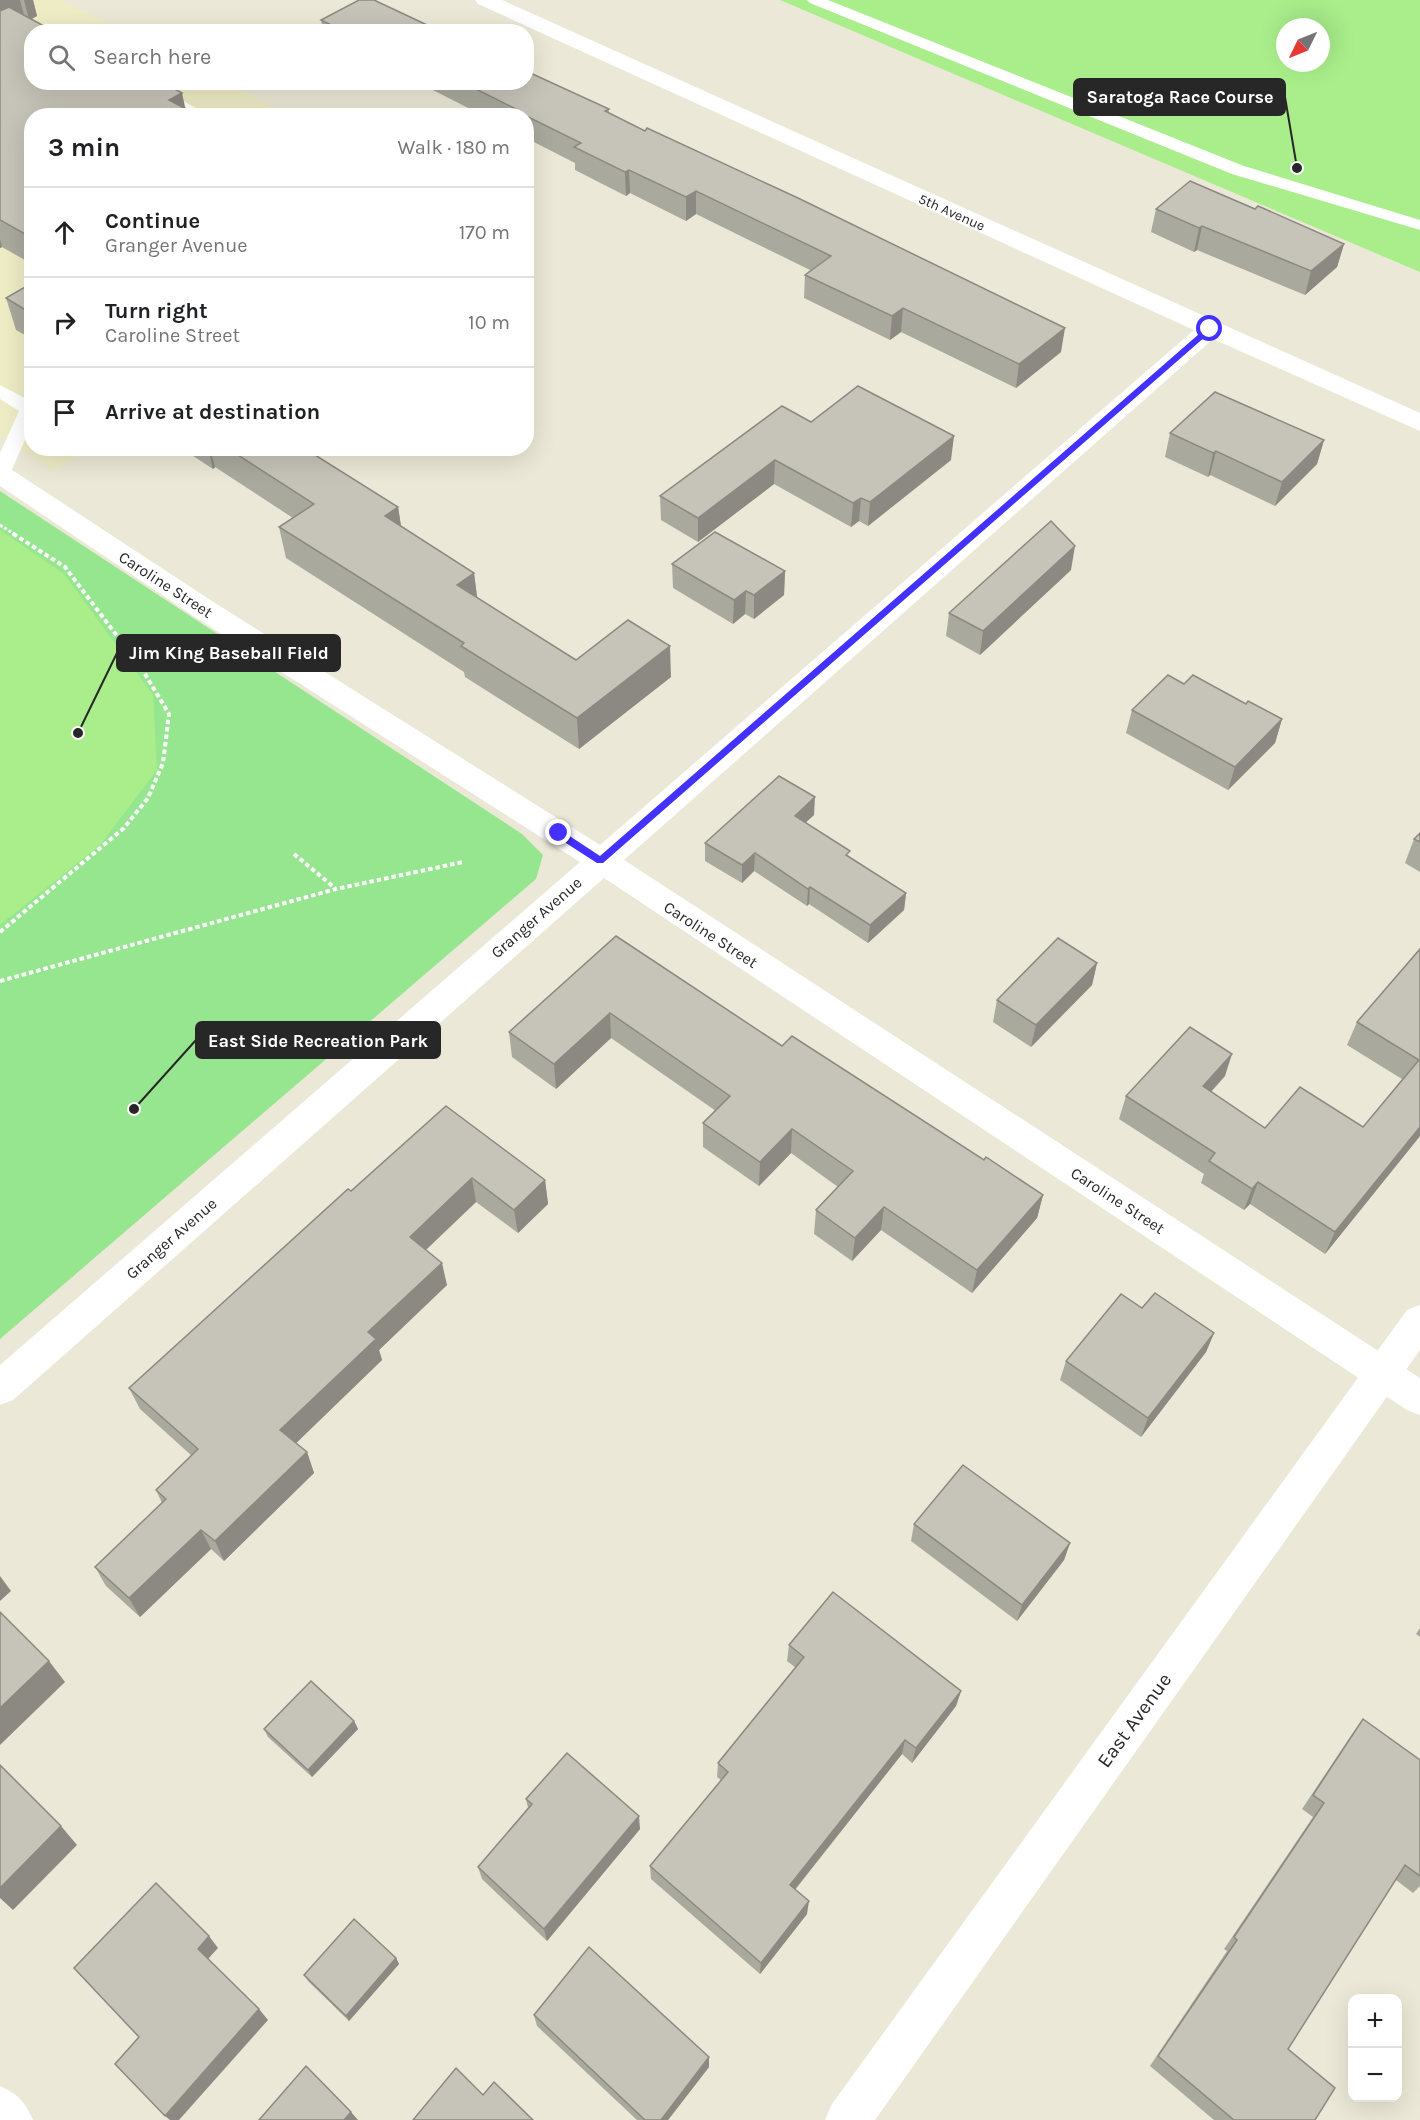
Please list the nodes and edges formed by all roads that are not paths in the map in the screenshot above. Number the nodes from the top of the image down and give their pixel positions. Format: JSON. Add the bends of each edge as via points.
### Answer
{"nodes":[{"id":1,"x":485,"y":0,"type":"edge"},
{"id":2,"x":815,"y":0,"type":"edge"},
{"id":3,"x":152,"y":90,"type":"edge"},
{"id":4,"x":187,"y":108,"type":"edge"},
{"id":5,"x":1420,"y":225,"type":"edge"},
{"id":6,"x":1210,"y":329,"type":"junction"},
{"id":7,"x":0,"y":391,"type":"edge"},
{"id":8,"x":24,"y":406,"type":"edge"},
{"id":9,"x":24,"y":420,"type":"edge"},
{"id":10,"x":1420,"y":423,"type":"edge"},
{"id":11,"x":0,"y":474,"type":"edge"},
{"id":12,"x":600,"y":861,"type":"junction"},
{"id":13,"x":1420,"y":1321,"type":"edge"},
{"id":14,"x":1382,"y":1373,"type":"junction"},
{"id":15,"x":0,"y":1388,"type":"edge"},
{"id":16,"x":1420,"y":1398,"type":"edge"},
{"id":17,"x":0,"y":2109,"type":"edge"},
{"id":18,"x":10,"y":2120,"type":"edge"},
{"id":19,"x":848,"y":2120,"type":"edge"}],
"edges":[{"from":1,"to":6,"type":"street","name":"5th Avenue"},
{"from":2,"to":5,"type":"lane","via":[[1238,170]]},
{"from":3,"to":4,"type":"lane"},
{"from":6,"to":10,"type":"street","name":"5th Avenue"},
{"from":6,"to":12,"type":"street","name":"Granger Avenue"},
{"from":7,"to":8,"type":"lane"},
{"from":9,"to":11,"type":"lane"},
{"from":11,"to":12,"type":"street","name":"Caroline Street","via":[[205,610]]},
{"from":12,"to":14,"type":"street","name":"Caroline Street"},
{"from":12,"to":15,"type":"street","name":"Granger Avenue"},
{"from":13,"to":14,"type":"street","name":"East Avenue"},
{"from":14,"to":16,"type":"street","name":"Caroline Street"},
{"from":14,"to":19,"type":"street","name":"East Avenue"},
{"from":17,"to":18,"type":"street"}]}
